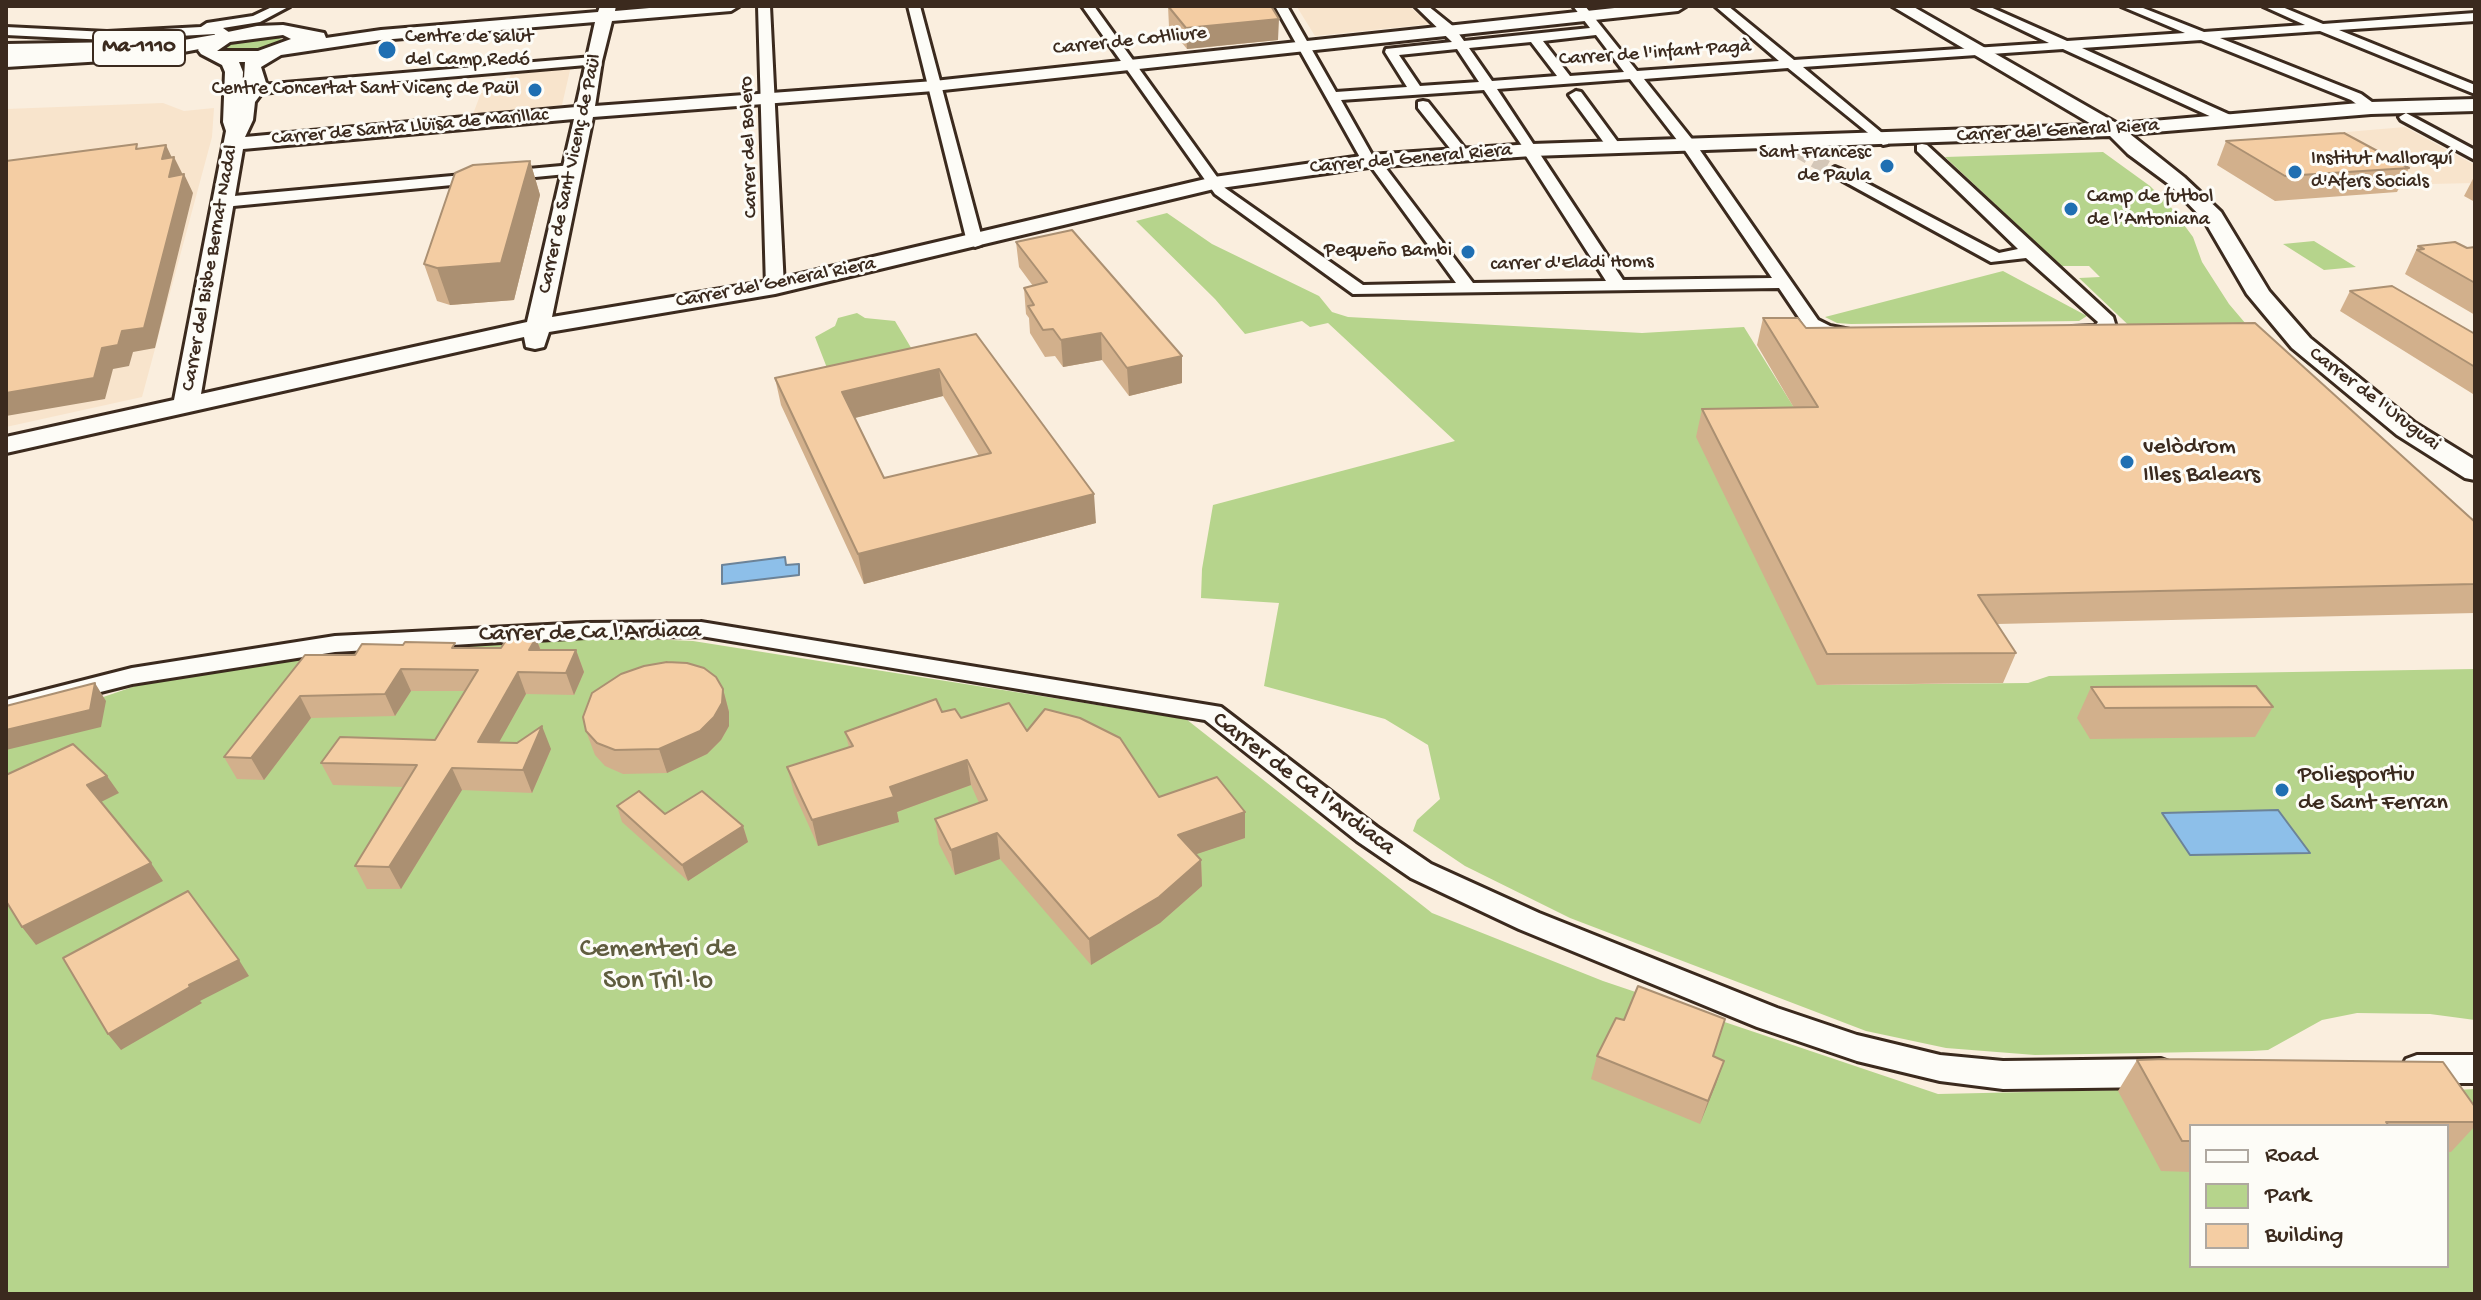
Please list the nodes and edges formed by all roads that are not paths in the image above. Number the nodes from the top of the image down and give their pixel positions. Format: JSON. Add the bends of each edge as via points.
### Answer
{"nodes":[{"id":1,"x":284,"y":6,"type":"edge"},
{"id":2,"x":294,"y":6,"type":"edge"},
{"id":3,"x":731,"y":6,"type":"edge"},
{"id":4,"x":764,"y":6,"type":"edge"},
{"id":5,"x":914,"y":6,"type":"edge"},
{"id":6,"x":1088,"y":6,"type":"edge"},
{"id":7,"x":1281,"y":6,"type":"edge"},
{"id":8,"x":1421,"y":6,"type":"edge"},
{"id":9,"x":1678,"y":6,"type":"edge"},
{"id":10,"x":1721,"y":6,"type":"edge"},
{"id":11,"x":1900,"y":6,"type":"edge"},
{"id":12,"x":1978,"y":6,"type":"edge"},
{"id":13,"x":2127,"y":6,"type":"edge"},
{"id":14,"x":2269,"y":6,"type":"edge"},
{"id":15,"x":2398,"y":6,"type":"edge"},
{"id":16,"x":1584,"y":10,"type":"edge"},
{"id":17,"x":607,"y":11,"type":"edge"},
{"id":18,"x":2475,"y":17,"type":"edge"},
{"id":19,"x":2434,"y":20,"type":"junction"},
{"id":20,"x":2322,"y":27,"type":"junction"},
{"id":21,"x":2461,"y":30,"type":"dead end"},
{"id":22,"x":6,"y":31,"type":"edge"},
{"id":23,"x":1601,"y":31,"type":"junction"},
{"id":24,"x":85,"y":34,"type":"junction"},
{"id":25,"x":1533,"y":36,"type":"junction"},
{"id":26,"x":2202,"y":36,"type":"junction"},
{"id":27,"x":1455,"y":37,"type":"junction"},
{"id":28,"x":289,"y":42,"type":"junction"},
{"id":29,"x":2063,"y":45,"type":"junction"},
{"id":30,"x":1304,"y":46,"type":"junction"},
{"id":31,"x":58,"y":50,"type":"joint"},
{"id":32,"x":1979,"y":51,"type":"junction"},
{"id":33,"x":6,"y":53,"type":"edge"},
{"id":34,"x":129,"y":54,"type":"joint"},
{"id":35,"x":221,"y":55,"type":"junction"},
{"id":36,"x":593,"y":61,"type":"junction"},
{"id":37,"x":1129,"y":64,"type":"junction"},
{"id":38,"x":1793,"y":65,"type":"junction"},
{"id":39,"x":1636,"y":75,"type":"junction"},
{"id":40,"x":1567,"y":80,"type":"junction"},
{"id":41,"x":934,"y":86,"type":"junction"},
{"id":42,"x":1486,"y":86,"type":"junction"},
{"id":43,"x":257,"y":87,"type":"junction"},
{"id":44,"x":2475,"y":90,"type":"edge"},
{"id":45,"x":1416,"y":91,"type":"junction"},
{"id":46,"x":232,"y":92,"type":"junction"},
{"id":47,"x":1576,"y":95,"type":"dead end"},
{"id":48,"x":1333,"y":96,"type":"junction"},
{"id":49,"x":769,"y":99,"type":"junction"},
{"id":50,"x":1423,"y":105,"type":"dead end"},
{"id":51,"x":2475,"y":105,"type":"edge"},
{"id":52,"x":2371,"y":108,"type":"junction"},
{"id":53,"x":585,"y":112,"type":"junction"},
{"id":54,"x":2475,"y":116,"type":"edge"},
{"id":55,"x":2406,"y":117,"type":"junction"},
{"id":56,"x":2232,"y":121,"type":"junction"},
{"id":57,"x":2120,"y":135,"type":"junction"},
{"id":58,"x":235,"y":138,"type":"junction"},
{"id":59,"x":1883,"y":141,"type":"junction"},
{"id":60,"x":1615,"y":148,"type":"junction"},
{"id":61,"x":1922,"y":148,"type":"junction"},
{"id":62,"x":1692,"y":149,"type":"junction"},
{"id":63,"x":1461,"y":153,"type":"junction"},
{"id":64,"x":1533,"y":153,"type":"junction"},
{"id":65,"x":2475,"y":156,"type":"edge"},
{"id":66,"x":1373,"y":164,"type":"junction"},
{"id":67,"x":572,"y":170,"type":"junction"},
{"id":68,"x":1835,"y":172,"type":"tunnel mouth"},
{"id":69,"x":1217,"y":187,"type":"junction"},
{"id":70,"x":223,"y":202,"type":"junction"},
{"id":71,"x":975,"y":242,"type":"junction"},
{"id":72,"x":2030,"y":252,"type":"junction"},
{"id":73,"x":1786,"y":283,"type":"junction"},
{"id":74,"x":1617,"y":285,"type":"junction"},
{"id":75,"x":775,"y":287,"type":"junction"},
{"id":76,"x":1468,"y":288,"type":"junction"},
{"id":77,"x":2053,"y":332,"type":"edge"},
{"id":78,"x":537,"y":334,"type":"junction"},
{"id":79,"x":1872,"y":335,"type":"edge"},
{"id":80,"x":186,"y":406,"type":"junction"},
{"id":81,"x":6,"y":445,"type":"edge"},
{"id":82,"x":2475,"y":456,"type":"edge"},
{"id":83,"x":2475,"y":472,"type":"edge"},
{"id":84,"x":6,"y":708,"type":"edge"},
{"id":85,"x":2475,"y":1069,"type":"edge"},
{"id":86,"x":2395,"y":1070,"type":"edge"},
{"id":87,"x":2188,"y":1072,"type":"edge"}],
"edges":[{"from":1,"to":24,"type":"street","via":[[269,16],[221,26]]},
{"from":2,"to":28,"type":"street"},
{"from":3,"to":17,"type":"street"},
{"from":4,"to":49,"type":"street","name":"Carrer del Bolero"},
{"from":5,"to":41,"type":"street"},
{"from":6,"to":37,"type":"street"},
{"from":7,"to":30,"type":"street"},
{"from":8,"to":27,"type":"street"},
{"from":9,"to":16,"type":"street","name":"Carrer de Cotlliure"},
{"from":10,"to":38,"type":"street"},
{"from":11,"to":32,"type":"street"},
{"from":12,"to":29,"type":"street"},
{"from":13,"to":26,"type":"street"},
{"from":14,"to":20,"type":"street"},
{"from":15,"to":19,"type":"street"},
{"from":16,"to":23,"type":"street"},
{"from":16,"to":27,"type":"street","name":"Carrer de Cotlliure"},
{"from":17,"to":28,"type":"street"},
{"from":17,"to":36,"type":"street","name":"Carrer de Sant Vicenç de Paül"},
{"from":18,"to":19,"type":"street","name":"Carrer de l'infant Pagà"},
{"from":19,"to":20,"type":"street","name":"Carrer de l'infant Pagà"},
{"from":19,"to":21,"type":"street"},
{"from":20,"to":26,"type":"street","name":"Carrer de l'infant Pagà"},
{"from":20,"to":44,"type":"street"},
{"from":22,"to":24,"type":"street"},
{"from":23,"to":25,"type":"street"},
{"from":23,"to":39,"type":"street"},
{"from":24,"to":35,"type":"street","via":[[217,30],[224,33]]},
{"from":25,"to":27,"type":"street"},
{"from":25,"to":40,"type":"street"},
{"from":26,"to":29,"type":"street","name":"Carrer de l'infant Pagà"},
{"from":26,"to":52,"type":"street","via":[[2356,97]]},
{"from":27,"to":30,"type":"street","name":"Carrer de Cotlliure"},
{"from":27,"to":42,"type":"street"},
{"from":27,"to":45,"type":"street","via":[[1391,52]]},
{"from":28,"to":35,"type":"street","via":[[243,58]]},
{"from":28,"to":35,"type":"street","via":[[264,30]]},
{"from":28,"to":43,"type":"street","name":"Carrer del Bisbe Bernat Nadal","via":[[252,65]]},
{"from":29,"to":32,"type":"street","name":"Carrer de l'infant Pagà"},
{"from":29,"to":56,"type":"street"},
{"from":30,"to":37,"type":"street","name":"Carrer de Cotlliure"},
{"from":30,"to":48,"type":"street"},
{"from":31,"to":33,"type":"highway"},
{"from":31,"to":35,"type":"main road","number":"Ma-1110","via":[[178,47]]},
{"from":32,"to":38,"type":"street","name":"Carrer de l'infant Pagà"},
{"from":32,"to":57,"type":"street"},
{"from":33,"to":34,"type":"highway"},
{"from":34,"to":35,"type":"main road"},
{"from":35,"to":46,"type":"street","name":"Carrer del Bisbe Bernat Nadal","via":[[234,72]]},
{"from":36,"to":43,"type":"street"},
{"from":36,"to":53,"type":"street","name":"Carrer de Sant Vicenç de Paül"},
{"from":37,"to":41,"type":"street","name":"Carrer de Cotlliure"},
{"from":37,"to":69,"type":"street"},
{"from":38,"to":39,"type":"street","name":"Carrer de l'infant Pagà"},
{"from":38,"to":59,"type":"street"},
{"from":39,"to":40,"type":"street","name":"Carrer de l'infant Pagà"},
{"from":39,"to":62,"type":"street"},
{"from":40,"to":42,"type":"street","name":"Carrer de l'infant Pagà"},
{"from":41,"to":49,"type":"street","name":"Carrer de Cotlliure"},
{"from":41,"to":71,"type":"street"},
{"from":42,"to":45,"type":"street","name":"Carrer de l'infant Pagà"},
{"from":42,"to":64,"type":"street"},
{"from":43,"to":46,"type":"street"},
{"from":43,"to":58,"type":"street","name":"Carrer del Bisbe Bernat Nadal","via":[[246,101]]},
{"from":45,"to":48,"type":"street","name":"Carrer de l'infant Pagà"},
{"from":46,"to":58,"type":"street","name":"Carrer del Bisbe Bernat Nadal"},
{"from":47,"to":60,"type":"street"},
{"from":48,"to":66,"type":"street"},
{"from":49,"to":53,"type":"street","name":"Carrer de Cotlliure"},
{"from":49,"to":75,"type":"street","name":"Carrer del Bolero"},
{"from":50,"to":63,"type":"street"},
{"from":51,"to":52,"type":"street","name":"Carrer del General Riera"},
{"from":52,"to":56,"type":"street","name":"Carrer del General Riera"},
{"from":53,"to":58,"type":"street","name":"Carrer de Santa Lluïsa de Marillac"},
{"from":53,"to":67,"type":"street","name":"Carrer de Sant Vicenç de Paül"},
{"from":54,"to":55,"type":"street","name":"Carrer del General Riera"},
{"from":55,"to":57,"type":"street","name":"Carrer del General Riera"},
{"from":55,"to":65,"type":"street"},
{"from":56,"to":57,"type":"street","name":"Carrer del General Riera"},
{"from":57,"to":59,"type":"street","name":"Carrer del General Riera"},
{"from":57,"to":61,"type":"street","name":"Carrer del General Riera"},
{"from":57,"to":82,"type":"street","name":"Carrer de l'Uruguai","via":[[2180,169],[2232,215],[2286,300],[2330,349],[2394,402]]},
{"from":57,"to":83,"type":"street","name":"Carrer de l'Uruguai","via":[[2213,217],[2259,294],[2301,343],[2406,429]]},
{"from":58,"to":70,"type":"street","name":"Carrer del Bisbe Bernat Nadal"},
{"from":59,"to":62,"type":"street","name":"Carrer del General Riera"},
{"from":60,"to":62,"type":"street","name":"Carrer del General Riera"},
{"from":60,"to":64,"type":"street","name":"Carrer del General Riera"},
{"from":61,"to":62,"type":"street","name":"Carrer del General Riera"},
{"from":61,"to":72,"type":"street"},
{"from":62,"to":64,"type":"street","name":"Carrer del General Riera"},
{"from":62,"to":73,"type":"street"},
{"from":63,"to":64,"type":"street","name":"Carrer del General Riera"},
{"from":63,"to":66,"type":"street","name":"Carrer del General Riera"},
{"from":64,"to":66,"type":"street","name":"Carrer del General Riera"},
{"from":64,"to":74,"type":"street"},
{"from":66,"to":69,"type":"street","name":"Carrer del General Riera"},
{"from":66,"to":76,"type":"street"},
{"from":67,"to":70,"type":"street"},
{"from":67,"to":78,"type":"street","name":"Carrer de Sant Vicenç de Paül"},
{"from":68,"to":72,"type":"street","via":[[1997,258]]},
{"from":69,"to":71,"type":"street","name":"Carrer del General Riera"},
{"from":69,"to":76,"type":"street","name":"carrer d'Eladi Homs","via":[[1359,290]]},
{"from":69,"to":78,"type":"street","name":"Carrer del General Riera","via":[[782,296]]},
{"from":70,"to":80,"type":"street","name":"Carrer del Bisbe Bernat Nadal"},
{"from":71,"to":75,"type":"street","name":"Carrer del General Riera"},
{"from":72,"to":77,"type":"street","via":[[2107,321],[2107,327],[2098,331]]},
{"from":73,"to":74,"type":"street","name":"carrer d'Eladi Homs"},
{"from":73,"to":79,"type":"street","via":[[1812,324],[1842,335]]},
{"from":74,"to":76,"type":"street","name":"carrer d'Eladi Homs"},
{"from":75,"to":78,"type":"street","name":"Carrer del General Riera"},
{"from":78,"to":80,"type":"street","name":"Carrer del General Riera"},
{"from":80,"to":81,"type":"street","name":"Carrer del General Riera"},
{"from":84,"to":87,"type":"street","name":"Carrer de Ca l'Ardiaca","via":[[132,676],[335,644],[701,629],[1212,713],[1421,871],[1768,1018],[1940,1068],[2003,1075]]},
{"from":85,"to":86,"type":"street"}]}
